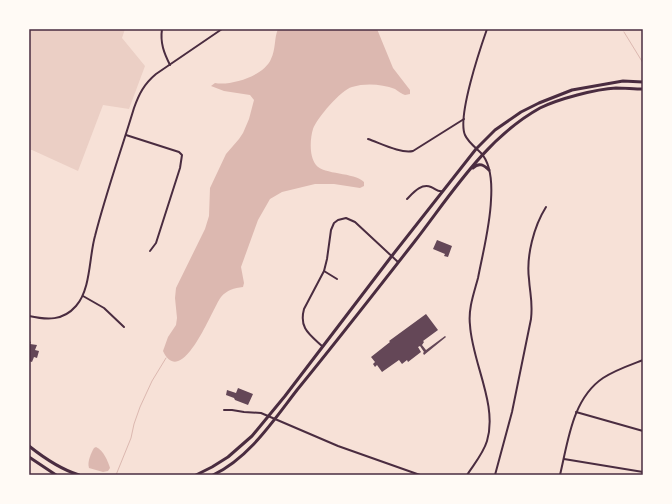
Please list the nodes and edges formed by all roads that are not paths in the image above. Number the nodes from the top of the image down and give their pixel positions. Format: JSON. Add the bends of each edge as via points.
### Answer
{"nodes":[{"id":1,"x":162,"y":29,"type":"edge"},
{"id":2,"x":222,"y":29,"type":"edge"},
{"id":3,"x":487,"y":29,"type":"edge"},
{"id":4,"x":170,"y":65,"type":"junction"},
{"id":5,"x":643,"y":82,"type":"edge"},
{"id":6,"x":643,"y":89,"type":"edge"},
{"id":7,"x":464,"y":119,"type":"junction"},
{"id":8,"x":126,"y":136,"type":"junction"},
{"id":9,"x":368,"y":139,"type":"dead end"},
{"id":10,"x":476,"y":149,"type":"junction"},
{"id":11,"x":482,"y":154,"type":"junction"},
{"id":12,"x":489,"y":170,"type":"junction"},
{"id":13,"x":455,"y":188,"type":"junction"},
{"id":14,"x":444,"y":191,"type":"junction"},
{"id":15,"x":406,"y":199,"type":"dead end"},
{"id":16,"x":546,"y":207,"type":"dead end"},
{"id":17,"x":150,"y":251,"type":"dead end"},
{"id":18,"x":391,"y":257,"type":"junction"},
{"id":19,"x":398,"y":262,"type":"junction"},
{"id":20,"x":324,"y":271,"type":"junction"},
{"id":21,"x":337,"y":279,"type":"dead end"},
{"id":22,"x":82,"y":296,"type":"junction"},
{"id":23,"x":29,"y":316,"type":"edge"},
{"id":24,"x":124,"y":327,"type":"dead end"},
{"id":25,"x":322,"y":346,"type":"junction"},
{"id":26,"x":643,"y":360,"type":"edge"},
{"id":27,"x":224,"y":410,"type":"dead end"},
{"id":28,"x":576,"y":412,"type":"junction"},
{"id":29,"x":268,"y":415,"type":"junction"},
{"id":30,"x":275,"y":418,"type":"junction"},
{"id":31,"x":643,"y":431,"type":"edge"},
{"id":32,"x":29,"y":446,"type":"edge"},
{"id":33,"x":29,"y":457,"type":"edge"},
{"id":34,"x":564,"y":459,"type":"junction"},
{"id":35,"x":643,"y":472,"type":"edge"},
{"id":36,"x":56,"y":475,"type":"edge"},
{"id":37,"x":79,"y":475,"type":"edge"},
{"id":38,"x":196,"y":475,"type":"edge"},
{"id":39,"x":213,"y":475,"type":"edge"},
{"id":40,"x":420,"y":475,"type":"edge"},
{"id":41,"x":467,"y":475,"type":"edge"},
{"id":42,"x":495,"y":475,"type":"edge"},
{"id":43,"x":560,"y":475,"type":"edge"}],
"edges":[{"from":1,"to":4,"type":"street","via":[[162,47]]},
{"from":2,"to":4,"type":"street"},
{"from":3,"to":7,"type":"street","via":[[476,62]]},
{"from":4,"to":8,"type":"street","via":[[148,80],[142,88]]},
{"from":5,"to":10,"type":"main road","via":[[623,80],[556,95],[521,112]]},
{"from":6,"to":11,"type":"main road","via":[[615,88],[577,95],[542,108],[524,118]]},
{"from":7,"to":9,"type":"street","via":[[409,152]]},
{"from":7,"to":10,"type":"street","via":[[465,135]]},
{"from":8,"to":17,"type":"street","via":[[182,155],[156,243]]},
{"from":8,"to":22,"type":"street","via":[[94,237],[86,287]]},
{"from":10,"to":11,"type":"street"},
{"from":10,"to":14,"type":"main road"},
{"from":11,"to":12,"type":"street"},
{"from":11,"to":13,"type":"main road"},
{"from":12,"to":13,"type":"main road","via":[[482,164],[477,165]]},
{"from":12,"to":41,"type":"street","via":[[490,209],[478,278],[472,297],[470,325],[490,416],[484,449]]},
{"from":13,"to":19,"type":"main road"},
{"from":14,"to":15,"type":"street","via":[[439,192],[424,186]]},
{"from":14,"to":18,"type":"main road"},
{"from":16,"to":42,"type":"street","via":[[538,221],[530,248],[528,278],[533,304],[531,319],[512,412]]},
{"from":18,"to":19,"type":"street"},
{"from":18,"to":20,"type":"street","via":[[355,222],[342,218],[334,223],[331,230]]},
{"from":18,"to":25,"type":"main road"},
{"from":19,"to":30,"type":"main road"},
{"from":20,"to":21,"type":"street"},
{"from":20,"to":25,"type":"street","via":[[302,315],[304,329]]},
{"from":22,"to":23,"type":"street","via":[[75,307],[56,318]]},
{"from":22,"to":24,"type":"street","via":[[104,308]]},
{"from":25,"to":29,"type":"main road"},
{"from":26,"to":28,"type":"street","via":[[602,379],[589,392]]},
{"from":27,"to":29,"type":"street"},
{"from":28,"to":31,"type":"street"},
{"from":28,"to":34,"type":"street"},
{"from":29,"to":30,"type":"street"},
{"from":29,"to":38,"type":"main road","via":[[252,436],[232,453]]},
{"from":30,"to":39,"type":"main road","via":[[258,440],[236,460]]},
{"from":30,"to":40,"type":"street","via":[[338,446]]},
{"from":32,"to":37,"type":"main road","via":[[55,464]]},
{"from":33,"to":36,"type":"main road"},
{"from":34,"to":35,"type":"street"},
{"from":34,"to":43,"type":"street"}]}
